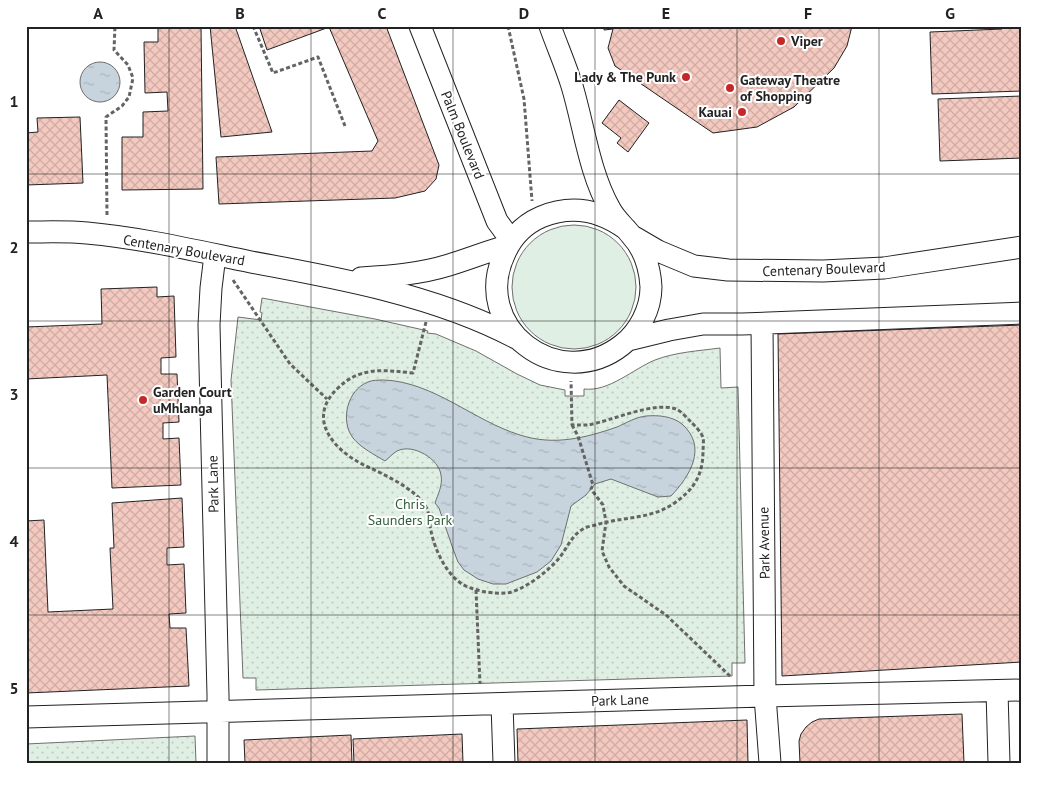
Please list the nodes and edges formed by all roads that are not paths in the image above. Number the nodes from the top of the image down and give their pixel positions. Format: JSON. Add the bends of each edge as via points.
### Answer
{"nodes":[{"id":1,"x":420,"y":26,"type":"edge"},
{"id":2,"x":550,"y":26,"type":"edge"},
{"id":3,"x":26,"y":232,"type":"edge"},
{"id":4,"x":629,"y":232,"type":"junction"},
{"id":5,"x":510,"y":242,"type":"junction"},
{"id":6,"x":1022,"y":247,"type":"edge"},
{"id":7,"x":215,"y":255,"type":"junction"},
{"id":8,"x":341,"y":279,"type":"junction"},
{"id":9,"x":1022,"y":313,"type":"edge"},
{"id":10,"x":762,"y":324,"type":"junction"},
{"id":11,"x":516,"y":338,"type":"junction"},
{"id":12,"x":628,"y":340,"type":"junction"},
{"id":13,"x":1022,"y":690,"type":"edge"},
{"id":14,"x":997,"y":691,"type":"junction"},
{"id":15,"x":758,"y":696,"type":"junction"},
{"id":16,"x":491,"y":704,"type":"junction"},
{"id":17,"x":218,"y":712,"type":"junction"},
{"id":18,"x":26,"y":717,"type":"edge"},
{"id":19,"x":218,"y":763,"type":"edge"},
{"id":20,"x":504,"y":763,"type":"edge"},
{"id":21,"x":770,"y":763,"type":"edge"},
{"id":22,"x":999,"y":763,"type":"edge"}],
"edges":[{"from":1,"to":5,"type":"street","name":"Palm Boulevard","via":[[497,221]]},
{"from":2,"to":4,"type":"street","via":[[572,85],[602,191],[610,209]]},
{"from":3,"to":7,"type":"street","name":"Centenary Boulevard","via":[[86,233]]},
{"from":4,"to":5,"type":"street","via":[[599,213],[567,209],[537,218]]},
{"from":4,"to":6,"type":"street","name":"Centenary Boulevard","via":[[658,251],[694,266],[728,270],[823,272],[884,268]]},
{"from":4,"to":12,"type":"street","via":[[646,260],[651,289],[644,316]]},
{"from":5,"to":8,"type":"street","name":"Centenary Boulevard","via":[[421,272]]},
{"from":5,"to":11,"type":"street","via":[[496,286],[502,314]]},
{"from":7,"to":8,"type":"street","name":"Centenary Boulevard"},
{"from":7,"to":17,"type":"street","name":"Park Lane","via":[[210,325]]},
{"from":8,"to":11,"type":"street","name":"Centenary Boulevard","via":[[431,304]]},
{"from":9,"to":10,"type":"street"},
{"from":10,"to":12,"type":"street","via":[[703,324]]},
{"from":10,"to":15,"type":"street","name":"Park Avenue"},
{"from":11,"to":12,"type":"street","via":[[546,358],[581,363],[598,359]]},
{"from":13,"to":14,"type":"street","name":"Park Lane"},
{"from":14,"to":15,"type":"street","name":"Park Lane"},
{"from":14,"to":22,"type":"street"},
{"from":15,"to":16,"type":"street","name":"Park Lane"},
{"from":15,"to":21,"type":"street","name":"Park Avenue"},
{"from":16,"to":17,"type":"street","name":"Park Lane"},
{"from":16,"to":20,"type":"street"},
{"from":17,"to":18,"type":"street","name":"Park Lane"},
{"from":17,"to":19,"type":"street","name":"Park Lane"}]}
